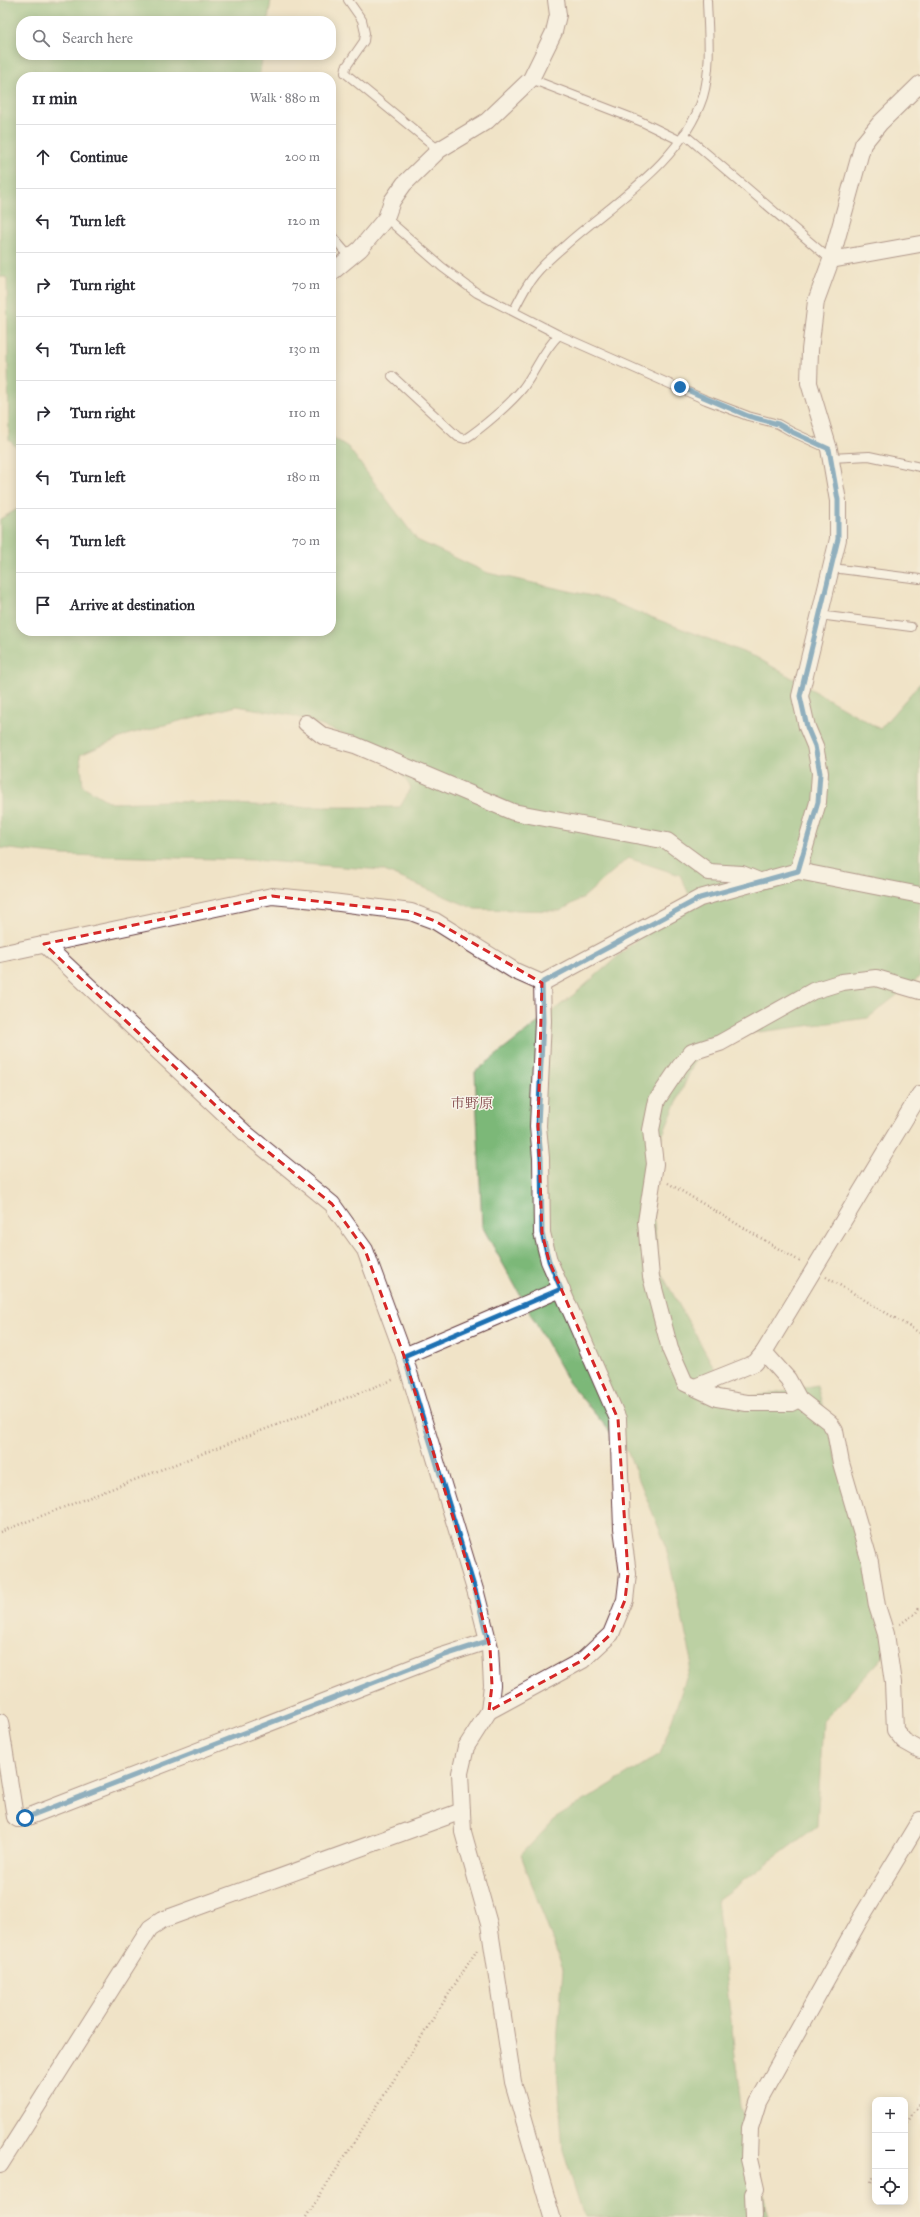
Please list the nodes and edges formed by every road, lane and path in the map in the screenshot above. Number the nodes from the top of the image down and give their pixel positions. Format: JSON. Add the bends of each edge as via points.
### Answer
{"nodes":[{"id":1,"x":348,"y":0,"type":"edge"},
{"id":2,"x":556,"y":0,"type":"edge"},
{"id":3,"x":707,"y":0,"type":"edge"},
{"id":4,"x":531,"y":79,"type":"junction"},
{"id":5,"x":920,"y":84,"type":"edge"},
{"id":6,"x":682,"y":137,"type":"junction"},
{"id":7,"x":438,"y":150,"type":"junction"},
{"id":8,"x":386,"y":218,"type":"junction"},
{"id":9,"x":336,"y":241,"type":"edge"},
{"id":10,"x":920,"y":244,"type":"edge"},
{"id":11,"x":349,"y":256,"type":"junction"},
{"id":12,"x":831,"y":260,"type":"junction"},
{"id":13,"x":336,"y":268,"type":"edge"},
{"id":14,"x":514,"y":310,"type":"junction"},
{"id":15,"x":559,"y":335,"type":"junction"},
{"id":16,"x":392,"y":376,"type":"dead end"},
{"id":17,"x":830,"y":453,"type":"junction"},
{"id":18,"x":920,"y":467,"type":"edge"},
{"id":19,"x":832,"y":568,"type":"junction"},
{"id":20,"x":920,"y":579,"type":"edge"},
{"id":21,"x":819,"y":615,"type":"junction"},
{"id":22,"x":911,"y":627,"type":"dead end"},
{"id":23,"x":306,"y":723,"type":"dead end"},
{"id":24,"x":798,"y":871,"type":"junction"},
{"id":25,"x":759,"y":881,"type":"junction"},
{"id":26,"x":920,"y":895,"type":"edge"},
{"id":27,"x":44,"y":944,"type":"junction"},
{"id":28,"x":0,"y":954,"type":"edge"},
{"id":29,"x":542,"y":983,"type":"junction"},
{"id":30,"x":920,"y":991,"type":"edge"},
{"id":31,"x":920,"y":1094,"type":"edge"},
{"id":32,"x":666,"y":1182,"type":"dead end"},
{"id":33,"x":815,"y":1270,"type":"junction"},
{"id":34,"x":561,"y":1289,"type":"junction"},
{"id":35,"x":920,"y":1332,"type":"edge"},
{"id":36,"x":764,"y":1352,"type":"junction"},
{"id":37,"x":404,"y":1356,"type":"junction"},
{"id":38,"x":408,"y":1374,"type":"junction"},
{"id":39,"x":695,"y":1387,"type":"junction"},
{"id":40,"x":799,"y":1398,"type":"junction"},
{"id":41,"x":0,"y":1532,"type":"edge"},
{"id":42,"x":920,"y":1606,"type":"edge"},
{"id":43,"x":886,"y":1634,"type":"junction"},
{"id":44,"x":488,"y":1641,"type":"junction"},
{"id":45,"x":489,"y":1711,"type":"junction"},
{"id":46,"x":0,"y":1722,"type":"edge"},
{"id":47,"x":2,"y":1746,"type":"edge"},
{"id":48,"x":920,"y":1750,"type":"edge"},
{"id":49,"x":462,"y":1811,"type":"junction"},
{"id":50,"x":920,"y":1820,"type":"edge"},
{"id":51,"x":489,"y":1932,"type":"junction"},
{"id":52,"x":920,"y":2102,"type":"edge"},
{"id":53,"x":908,"y":2121,"type":"edge"},
{"id":54,"x":0,"y":2165,"type":"edge"},
{"id":55,"x":306,"y":2217,"type":"edge"},
{"id":56,"x":552,"y":2217,"type":"edge"},
{"id":57,"x":754,"y":2217,"type":"edge"}],
"edges":[{"from":1,"to":7,"type":"lane","via":[[362,20],[365,33],[364,41],[346,66],[345,73]]},
{"from":2,"to":4,"type":"street","via":[[558,15],[554,32]]},
{"from":3,"to":6,"type":"lane","via":[[708,72],[703,96]]},
{"from":4,"to":6,"type":"lane"},
{"from":4,"to":7,"type":"street","via":[[487,121]]},
{"from":5,"to":12,"type":"street","via":[[880,123],[863,144]]},
{"from":6,"to":12,"type":"lane"},
{"from":6,"to":14,"type":"lane","via":[[636,188],[549,260],[527,285]]},
{"from":7,"to":8,"type":"street","via":[[404,184],[392,201]]},
{"from":8,"to":11,"type":"street","via":[[360,249]]},
{"from":8,"to":14,"type":"lane","via":[[442,267],[471,288]]},
{"from":9,"to":11,"type":"lane"},
{"from":10,"to":12,"type":"street"},
{"from":11,"to":13,"type":"street"},
{"from":12,"to":17,"type":"street","via":[[816,301],[809,383]]},
{"from":14,"to":15,"type":"lane"},
{"from":15,"to":16,"type":"lane","via":[[551,343],[523,388],[476,432],[465,439],[458,437]]},
{"from":15,"to":17,"type":"lane","via":[[706,400],[778,424]]},
{"from":17,"to":18,"type":"lane","via":[[869,456]]},
{"from":17,"to":19,"type":"street","via":[[838,500],[838,539]]},
{"from":19,"to":20,"type":"lane"},
{"from":19,"to":21,"type":"street"},
{"from":21,"to":22,"type":"lane"},
{"from":21,"to":24,"type":"street","via":[[800,696],[820,773],[818,802]]},
{"from":23,"to":25,"type":"street","via":[[323,736],[355,745],[513,812],[667,841],[709,872],[742,874]]},
{"from":24,"to":25,"type":"street"},
{"from":24,"to":26,"type":"street"},
{"from":25,"to":29,"type":"street","via":[[700,898]]},
{"from":27,"to":28,"type":"street"},
{"from":27,"to":29,"type":"street","via":[[272,896],[411,912],[435,920],[516,971]]},
{"from":27,"to":37,"type":"street","via":[[245,1133],[332,1204],[366,1250]]},
{"from":29,"to":34,"type":"street","via":[[543,1021],[538,1126],[542,1233],[549,1261]]},
{"from":30,"to":39,"type":"street","via":[[876,978],[842,982],[813,991],[720,1043],[692,1052],[657,1100],[651,1130],[654,1164],[646,1222],[651,1277],[670,1349],[685,1383]]},
{"from":31,"to":33,"type":"street"},
{"from":32,"to":33,"type":"path"},
{"from":33,"to":35,"type":"path"},
{"from":33,"to":36,"type":"street"},
{"from":34,"to":37,"type":"street"},
{"from":34,"to":45,"type":"street","via":[[618,1420],[622,1528],[628,1574],[625,1600],[611,1634],[583,1660]]},
{"from":36,"to":39,"type":"street","via":[[755,1363]]},
{"from":36,"to":40,"type":"street","via":[[788,1379]]},
{"from":37,"to":38,"type":"street"},
{"from":38,"to":41,"type":"path"},
{"from":38,"to":44,"type":"street","via":[[476,1593]]},
{"from":39,"to":40,"type":"street","via":[[717,1398],[746,1403],[791,1403]]},
{"from":40,"to":43,"type":"street","via":[[830,1423],[835,1431],[841,1464],[870,1562],[877,1606]]},
{"from":42,"to":43,"type":"path","via":[[916,1613]]},
{"from":43,"to":48,"type":"street","via":[[893,1683],[895,1730],[904,1741]]},
{"from":44,"to":45,"type":"street","via":[[492,1685]]},
{"from":44,"to":47,"type":"street","via":[[442,1656],[25,1818],[18,1819],[15,1816]]},
{"from":45,"to":49,"type":"street","via":[[466,1747],[460,1773]]},
{"from":46,"to":47,"type":"street"},
{"from":49,"to":51,"type":"street","via":[[463,1832]]},
{"from":49,"to":54,"type":"street","via":[[162,1920],[150,1928]]},
{"from":50,"to":57,"type":"street","via":[[859,1921],[758,2102],[750,2128],[749,2152],[756,2189],[753,2194]]},
{"from":51,"to":55,"type":"path"},
{"from":51,"to":56,"type":"street","via":[[513,2082]]},
{"from":52,"to":53,"type":"path"}]}
